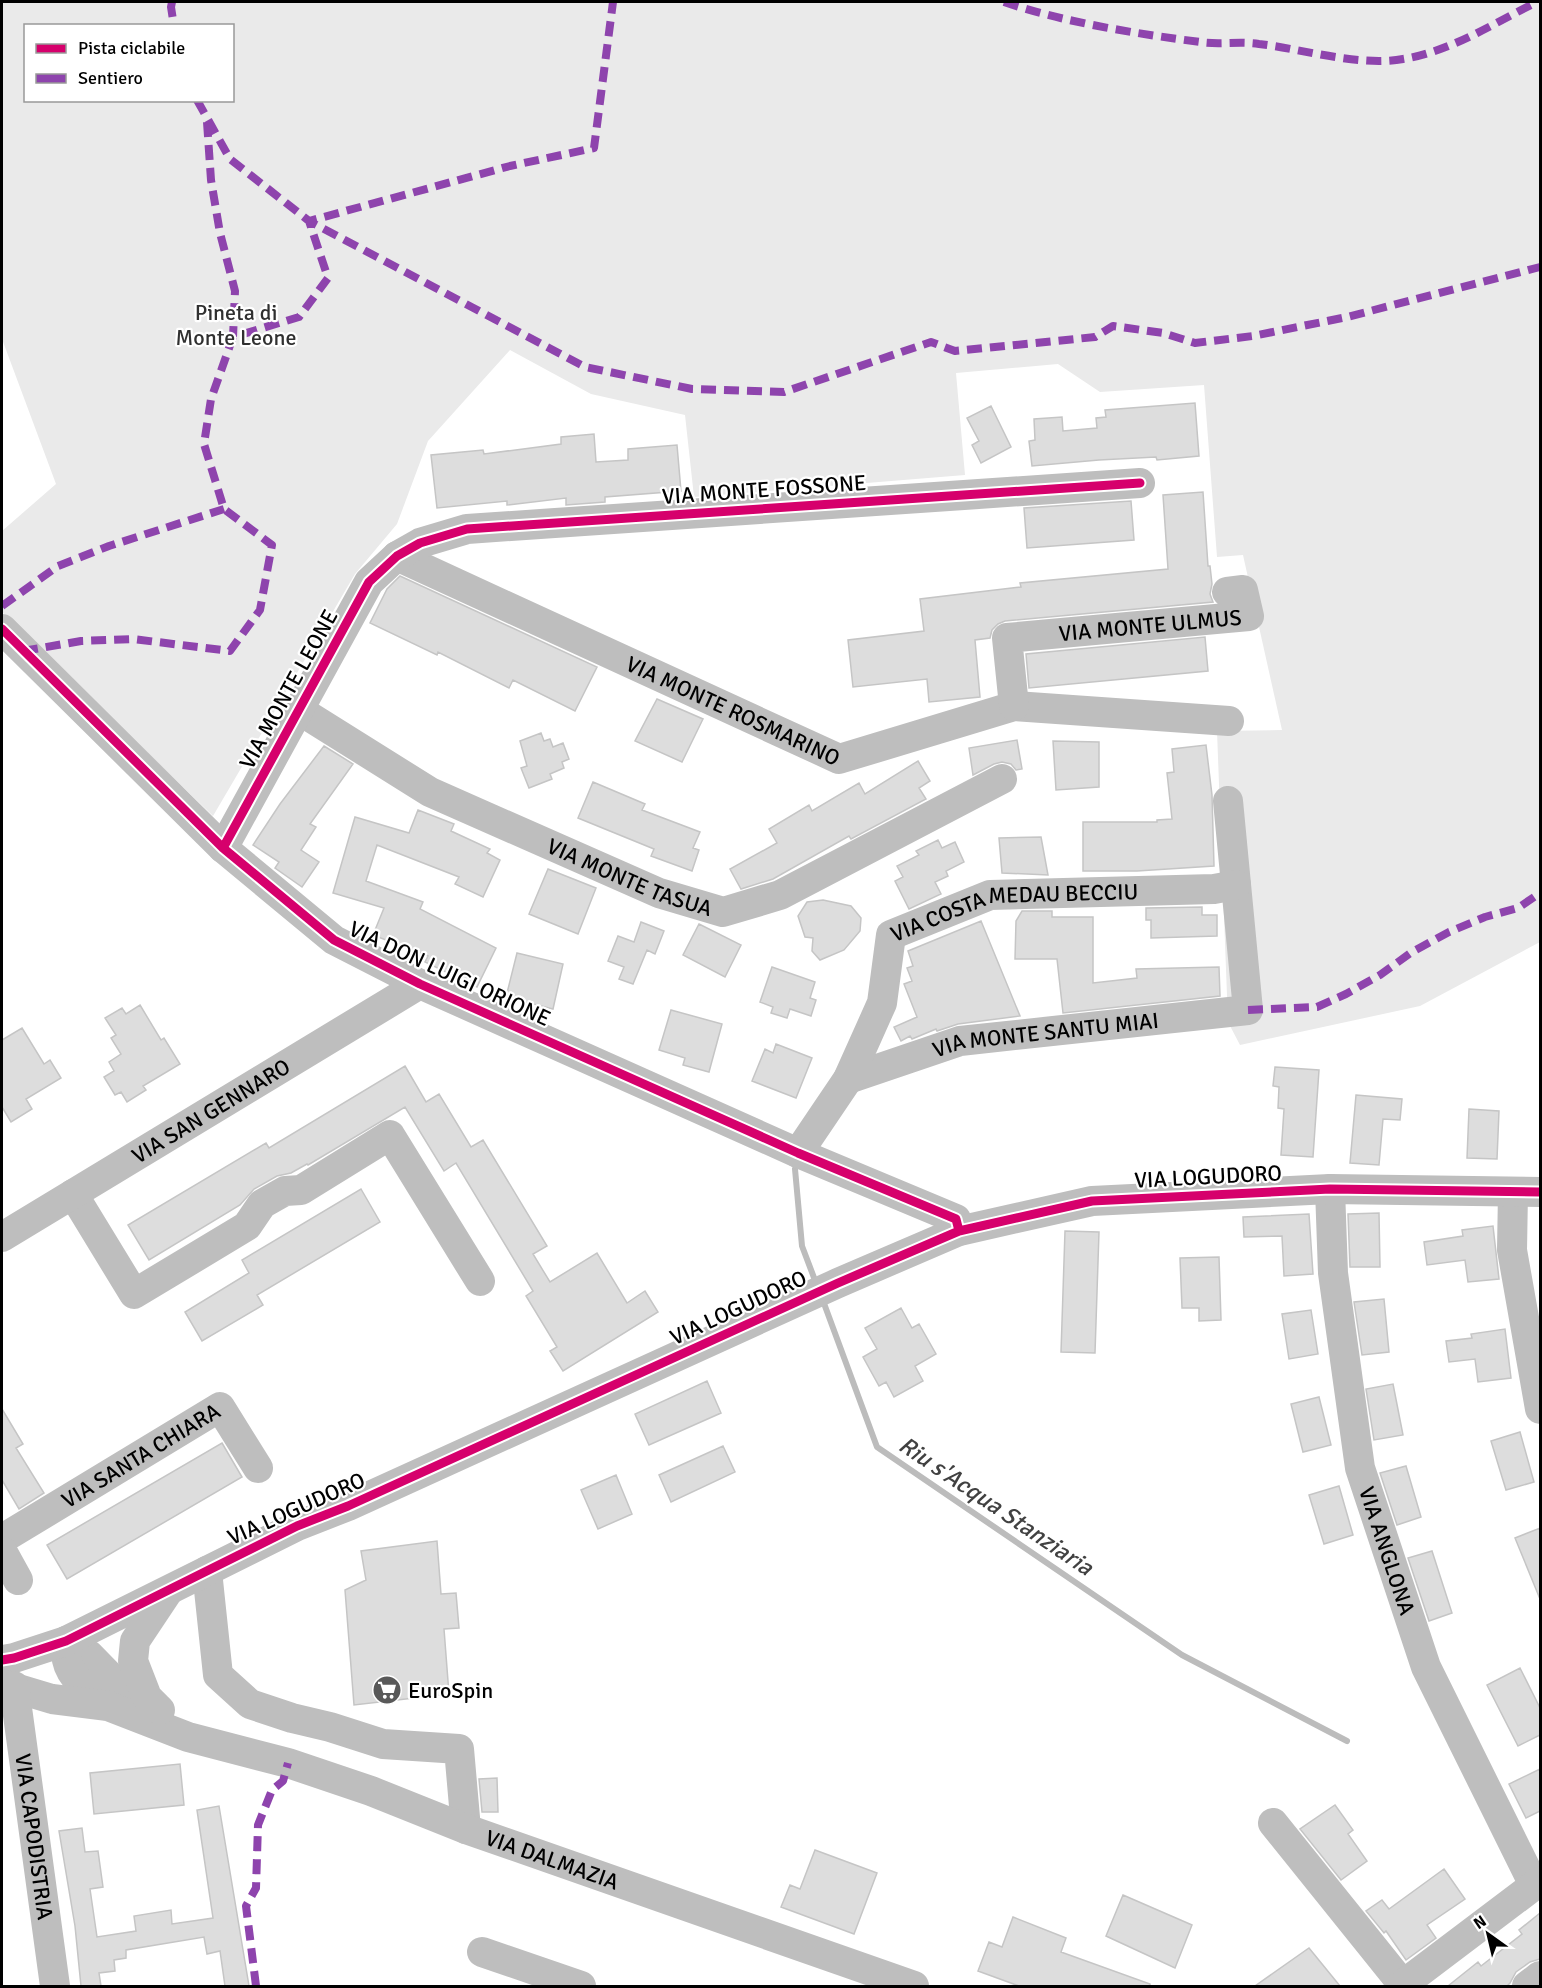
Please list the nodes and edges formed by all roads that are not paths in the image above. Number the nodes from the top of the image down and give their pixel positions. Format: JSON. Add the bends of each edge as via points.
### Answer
{"nodes":[{"id":1,"x":1140,"y":483,"type":"dead end"},
{"id":2,"x":397,"y":556,"type":"junction"},
{"id":3,"x":1227,"y":592,"type":"dead end"},
{"id":4,"x":2,"y":629,"type":"edge"},
{"id":5,"x":1014,"y":706,"type":"junction"},
{"id":6,"x":299,"y":710,"type":"junction"},
{"id":7,"x":1228,"y":721,"type":"dead end"},
{"id":8,"x":1002,"y":779,"type":"dead end"},
{"id":9,"x":1228,"y":801,"type":"dead end"},
{"id":10,"x":223,"y":848,"type":"junction"},
{"id":11,"x":1236,"y":885,"type":"junction"},
{"id":12,"x":420,"y":984,"type":"junction"},
{"id":13,"x":848,"y":1079,"type":"junction"},
{"id":14,"x":798,"y":1153,"type":"junction"},
{"id":15,"x":1330,"y":1190,"type":"junction"},
{"id":16,"x":1527,"y":1192,"type":"edge"},
{"id":17,"x":73,"y":1194,"type":"junction"},
{"id":18,"x":958,"y":1231,"type":"junction"},
{"id":19,"x":2,"y":1237,"type":"edge"},
{"id":20,"x":480,"y":1281,"type":"dead end"},
{"id":21,"x":1540,"y":1409,"type":"edge"},
{"id":22,"x":258,"y":1468,"type":"dead end"},
{"id":23,"x":2,"y":1539,"type":"edge"},
{"id":24,"x":2,"y":1551,"type":"edge"},
{"id":25,"x":207,"y":1571,"type":"junction"},
{"id":26,"x":18,"y":1580,"type":"dead end"},
{"id":27,"x":169,"y":1591,"type":"junction"},
{"id":28,"x":66,"y":1641,"type":"junction"},
{"id":29,"x":6,"y":1677,"type":"edge"},
{"id":30,"x":108,"y":1706,"type":"junction"},
{"id":31,"x":164,"y":1715,"type":"junction"},
{"id":32,"x":287,"y":1716,"type":"junction"},
{"id":33,"x":188,"y":1737,"type":"junction"},
{"id":34,"x":273,"y":1760,"type":"junction"},
{"id":35,"x":1273,"y":1823,"type":"dead end"},
{"id":36,"x":466,"y":1829,"type":"junction"},
{"id":37,"x":1537,"y":1883,"type":"edge"},
{"id":38,"x":482,"y":1952,"type":"dead end"},
{"id":39,"x":1540,"y":1976,"type":"edge"},
{"id":40,"x":55,"y":1986,"type":"edge"},
{"id":41,"x":581,"y":1986,"type":"edge"},
{"id":42,"x":914,"y":1986,"type":"edge"},
{"id":43,"x":1403,"y":1986,"type":"edge"},
{"id":44,"x":1527,"y":1986,"type":"edge"}],
"edges":[{"from":1,"to":2,"type":"street","name":"VIA MONTE FOSSONE","via":[[467,529],[420,543]]},
{"from":2,"to":5,"type":"street","name":"VIA MONTE ROSMARINO","via":[[839,759]]},
{"from":2,"to":6,"type":"street","name":"VIA MONTE LEONE","via":[[369,582]]},
{"from":3,"to":5,"type":"street","name":"VIA MONTE ULMUS","via":[[1243,590],[1249,616],[1007,638]]},
{"from":4,"to":10,"type":"street","name":"VIA DON LUIGI ORIONE"},
{"from":5,"to":7,"type":"street","name":"VIA MONTE ROSMARINO"},
{"from":6,"to":8,"type":"street","name":"VIA MONTE TASUA","via":[[430,792],[659,893],[723,912],[780,895]]},
{"from":6,"to":10,"type":"street","name":"VIA MONTE LEONE"},
{"from":9,"to":11,"type":"street"},
{"from":10,"to":12,"type":"street","name":"VIA DON LUIGI ORIONE","via":[[334,940]]},
{"from":11,"to":13,"type":"street","name":"VIA COSTA MEDAU BECCIU","via":[[1214,889],[990,895],[891,935],[882,1004]]},
{"from":11,"to":13,"type":"street","name":"VIA MONTE SANTU MIAI","via":[[1248,1010],[960,1041]]},
{"from":12,"to":14,"type":"street","name":"VIA DON LUIGI ORIONE"},
{"from":12,"to":17,"type":"street","name":"VIA SAN GENNARO"},
{"from":13,"to":14,"type":"street","name":"VIA COSTA MEDAU BECCIU"},
{"from":14,"to":18,"type":"street","name":"VIA DON LUIGI ORIONE","via":[[956,1219]]},
{"from":15,"to":16,"type":"street","name":"VIA LOGUDORO"},
{"from":15,"to":18,"type":"street","name":"VIA LOGUDORO","via":[[1092,1201]]},
{"from":15,"to":37,"type":"street","name":"VIA ANGLONA","via":[[1333,1273],[1360,1468],[1426,1667]]},
{"from":16,"to":21,"type":"street","via":[[1512,1250]]},
{"from":17,"to":19,"type":"street","name":"VIA SAN GENNARO"},
{"from":17,"to":20,"type":"street","via":[[134,1294],[247,1226],[261,1204],[285,1191],[301,1190],[390,1135]]},
{"from":18,"to":25,"type":"street","name":"VIA LOGUDORO","via":[[363,1500],[297,1526]]},
{"from":22,"to":23,"type":"street","name":"VIA SANTA CHIARA","via":[[220,1407]]},
{"from":24,"to":26,"type":"street"},
{"from":25,"to":27,"type":"street","name":"VIA LOGUDORO"},
{"from":25,"to":32,"type":"street","via":[[218,1675],[250,1704]]},
{"from":27,"to":28,"type":"street","name":"VIA LOGUDORO"},
{"from":27,"to":31,"type":"street","name":"VIA DALMAZIA","via":[[135,1641],[134,1661],[147,1697]]},
{"from":28,"to":29,"type":"street","name":"VIA LOGUDORO","via":[[14,1658]]},
{"from":28,"to":30,"type":"street","name":"VIA DALMAZIA","via":[[67,1662],[73,1674]]},
{"from":28,"to":31,"type":"street","name":"VIA DALMAZIA","via":[[89,1655],[135,1702]]},
{"from":29,"to":30,"type":"street","name":"VIA DALMAZIA","via":[[52,1698]]},
{"from":29,"to":40,"type":"street","name":"VIA CAPODISTRIA"},
{"from":30,"to":33,"type":"street","name":"VIA DALMAZIA"},
{"from":31,"to":33,"type":"street","name":"VIA DALMAZIA"},
{"from":32,"to":34,"type":"street"},
{"from":32,"to":36,"type":"street","via":[[383,1744],[459,1749]]},
{"from":33,"to":34,"type":"street","name":"VIA DALMAZIA"},
{"from":34,"to":36,"type":"street","name":"VIA DALMAZIA","via":[[371,1791]]},
{"from":35,"to":43,"type":"street"},
{"from":36,"to":42,"type":"street","name":"VIA DALMAZIA"},
{"from":37,"to":43,"type":"street"},
{"from":38,"to":41,"type":"street"},
{"from":39,"to":44,"type":"street"}]}
